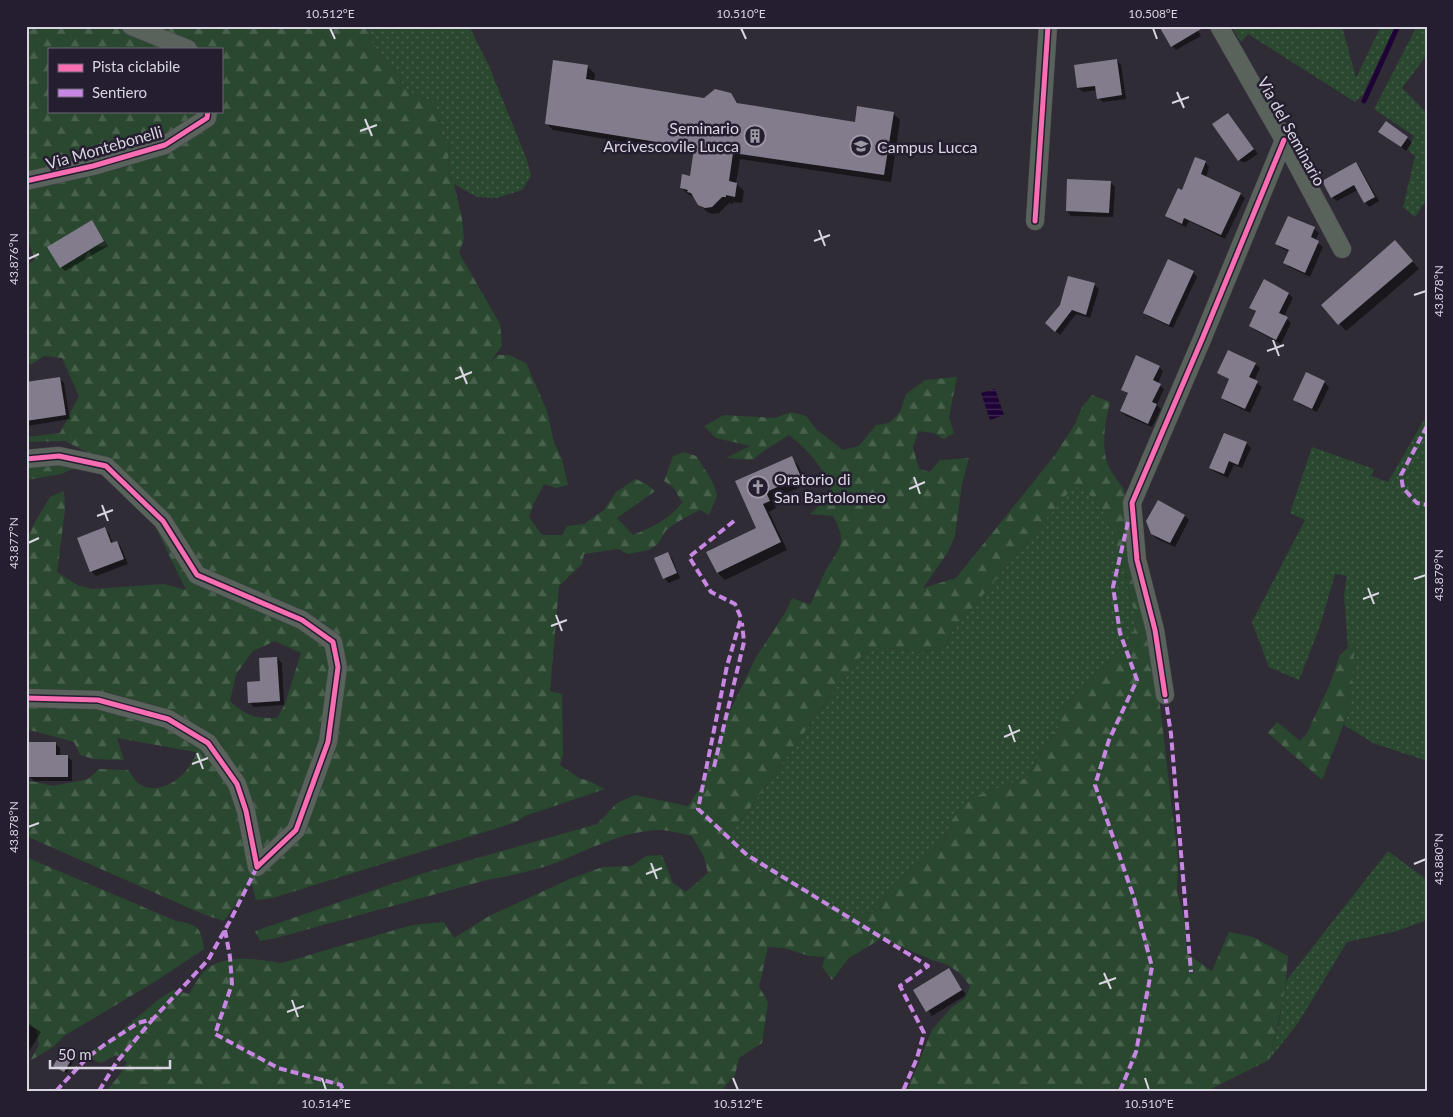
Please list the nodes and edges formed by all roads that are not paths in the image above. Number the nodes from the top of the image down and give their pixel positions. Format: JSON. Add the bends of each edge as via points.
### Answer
{"nodes":[{"id":1,"x":131,"y":26,"type":"edge"},
{"id":2,"x":1048,"y":26,"type":"edge"},
{"id":3,"x":1219,"y":26,"type":"edge"},
{"id":4,"x":186,"y":48,"type":"edge"},
{"id":5,"x":208,"y":112,"type":"edge"},
{"id":6,"x":1284,"y":140,"type":"junction"},
{"id":7,"x":26,"y":181,"type":"edge"},
{"id":8,"x":1035,"y":221,"type":"dead end"},
{"id":9,"x":1342,"y":249,"type":"dead end"},
{"id":10,"x":26,"y":459,"type":"edge"},
{"id":11,"x":1165,"y":695,"type":"dead end"},
{"id":12,"x":26,"y":698,"type":"edge"}],
"edges":[{"from":1,"to":4,"type":"street"},
{"from":2,"to":8,"type":"street"},
{"from":3,"to":6,"type":"street","name":"Via del Seminario"},
{"from":5,"to":7,"type":"street","name":"Via Montebonelli","via":[[207,118],[165,145],[94,166]]},
{"from":6,"to":9,"type":"street","name":"Via del Seminario"},
{"from":6,"to":11,"type":"street","via":[[1132,503],[1137,560],[1155,630]]},
{"from":10,"to":12,"type":"street","via":[[59,456],[106,466],[162,521],[197,575],[302,620],[332,642],[338,668],[328,742],[296,830],[257,867],[237,784],[208,743],[168,719],[98,700]]}]}
